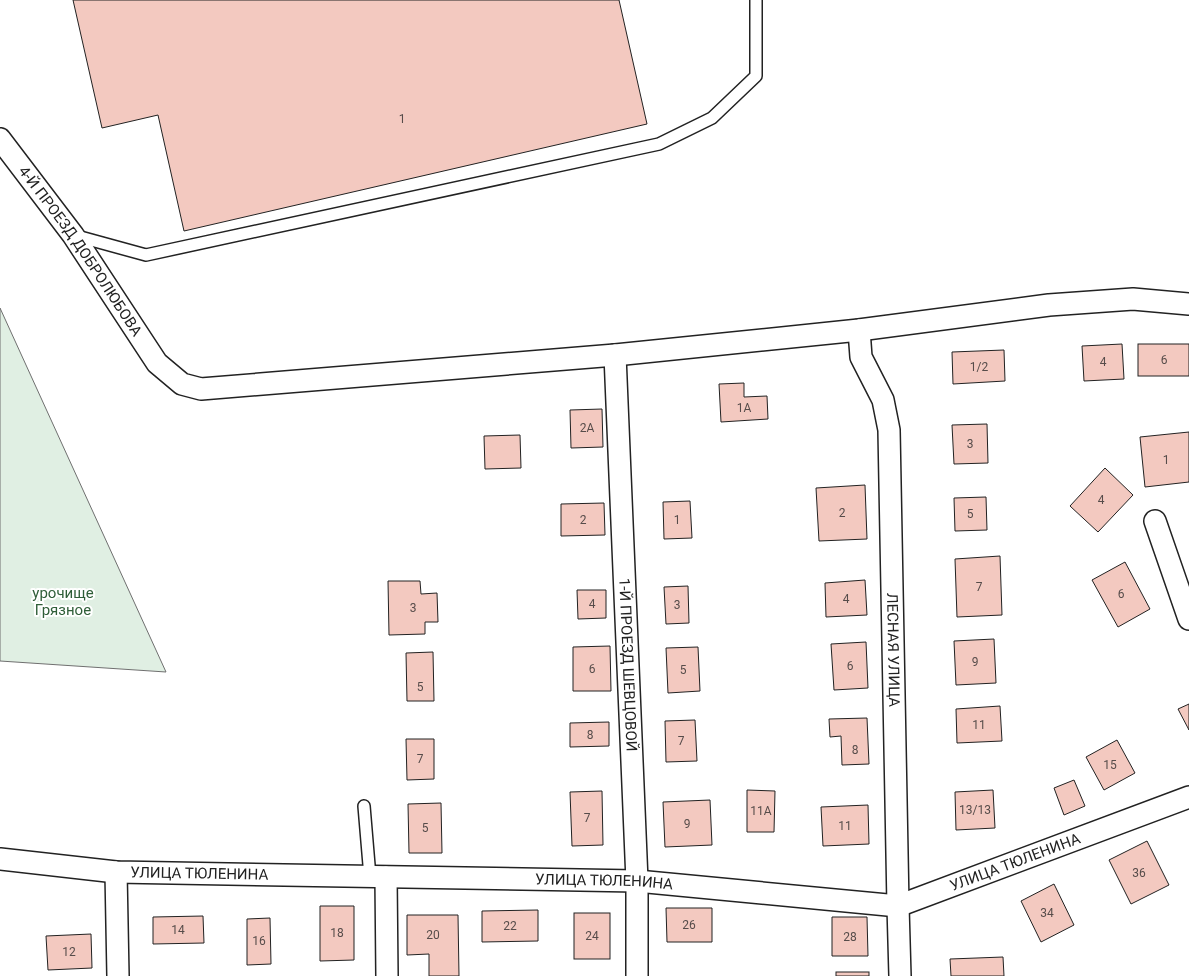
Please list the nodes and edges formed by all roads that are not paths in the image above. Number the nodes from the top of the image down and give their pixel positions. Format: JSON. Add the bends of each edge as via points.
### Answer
{"nodes":[{"id":1,"x":756,"y":0,"type":"edge"},
{"id":2,"x":0,"y":139,"type":"edge"},
{"id":3,"x":73,"y":235,"type":"junction"},
{"id":4,"x":1189,"y":304,"type":"edge"},
{"id":5,"x":859,"y":330,"type":"junction"},
{"id":6,"x":615,"y":355,"type":"junction"},
{"id":7,"x":1155,"y":521,"type":"dead end"},
{"id":8,"x":1189,"y":619,"type":"edge"},
{"id":9,"x":1189,"y":797,"type":"edge"},
{"id":10,"x":364,"y":806,"type":"dead end"},
{"id":11,"x":0,"y":859,"type":"edge"},
{"id":12,"x":116,"y":872,"type":"junction"},
{"id":13,"x":378,"y":877,"type":"junction"},
{"id":14,"x":637,"y":881,"type":"junction"},
{"id":15,"x":898,"y":906,"type":"junction"},
{"id":16,"x":118,"y":976,"type":"edge"},
{"id":17,"x":387,"y":976,"type":"edge"},
{"id":18,"x":636,"y":976,"type":"edge"},
{"id":19,"x":900,"y":976,"type":"edge"}],
"edges":[{"from":1,"to":3,"type":"lane","via":[[756,76],[712,118],[659,144],[146,254]]},
{"from":2,"to":3,"type":"street","name":"4-Й ПРОЕЗД ДОБРОЛЮБОВА"},
{"from":3,"to":6,"type":"street","name":"4-Й ПРОЕЗД ДОБРОЛЮБОВА","via":[[157,364],[182,384],[201,389]]},
{"from":4,"to":5,"type":"street","name":"4-Й ПРОЕЗД ДОБРОЛЮБОВА","via":[[1133,299],[1059,304]]},
{"from":5,"to":6,"type":"street","name":"4-Й ПРОЕЗД ДОБРОЛЮБОВА"},
{"from":5,"to":15,"type":"street","name":"ЛЕСНАЯ УЛИЦА","via":[[861,357],[883,400],[889,430]]},
{"from":6,"to":14,"type":"street","name":"1-Й ПРОЕЗД ШЕВЦОВОЙ"},
{"from":7,"to":8,"type":"street"},
{"from":9,"to":15,"type":"street","name":"УЛИЦА ТЮЛЕНИНА"},
{"from":10,"to":13,"type":"lane"},
{"from":11,"to":12,"type":"street","name":"УЛИЦА ТЮЛЕНИНА"},
{"from":12,"to":13,"type":"street","name":"УЛИЦА ТЮЛЕНИНА"},
{"from":12,"to":16,"type":"street"},
{"from":13,"to":14,"type":"street","name":"УЛИЦА ТЮЛЕНИНА"},
{"from":13,"to":17,"type":"street"},
{"from":14,"to":15,"type":"street","name":"УЛИЦА ТЮЛЕНИНА"},
{"from":14,"to":18,"type":"street","name":"1-Й ПРОЕЗД ШЕВЦОВОЙ"},
{"from":15,"to":19,"type":"street","name":"ЛЕСНАЯ УЛИЦА"}]}
